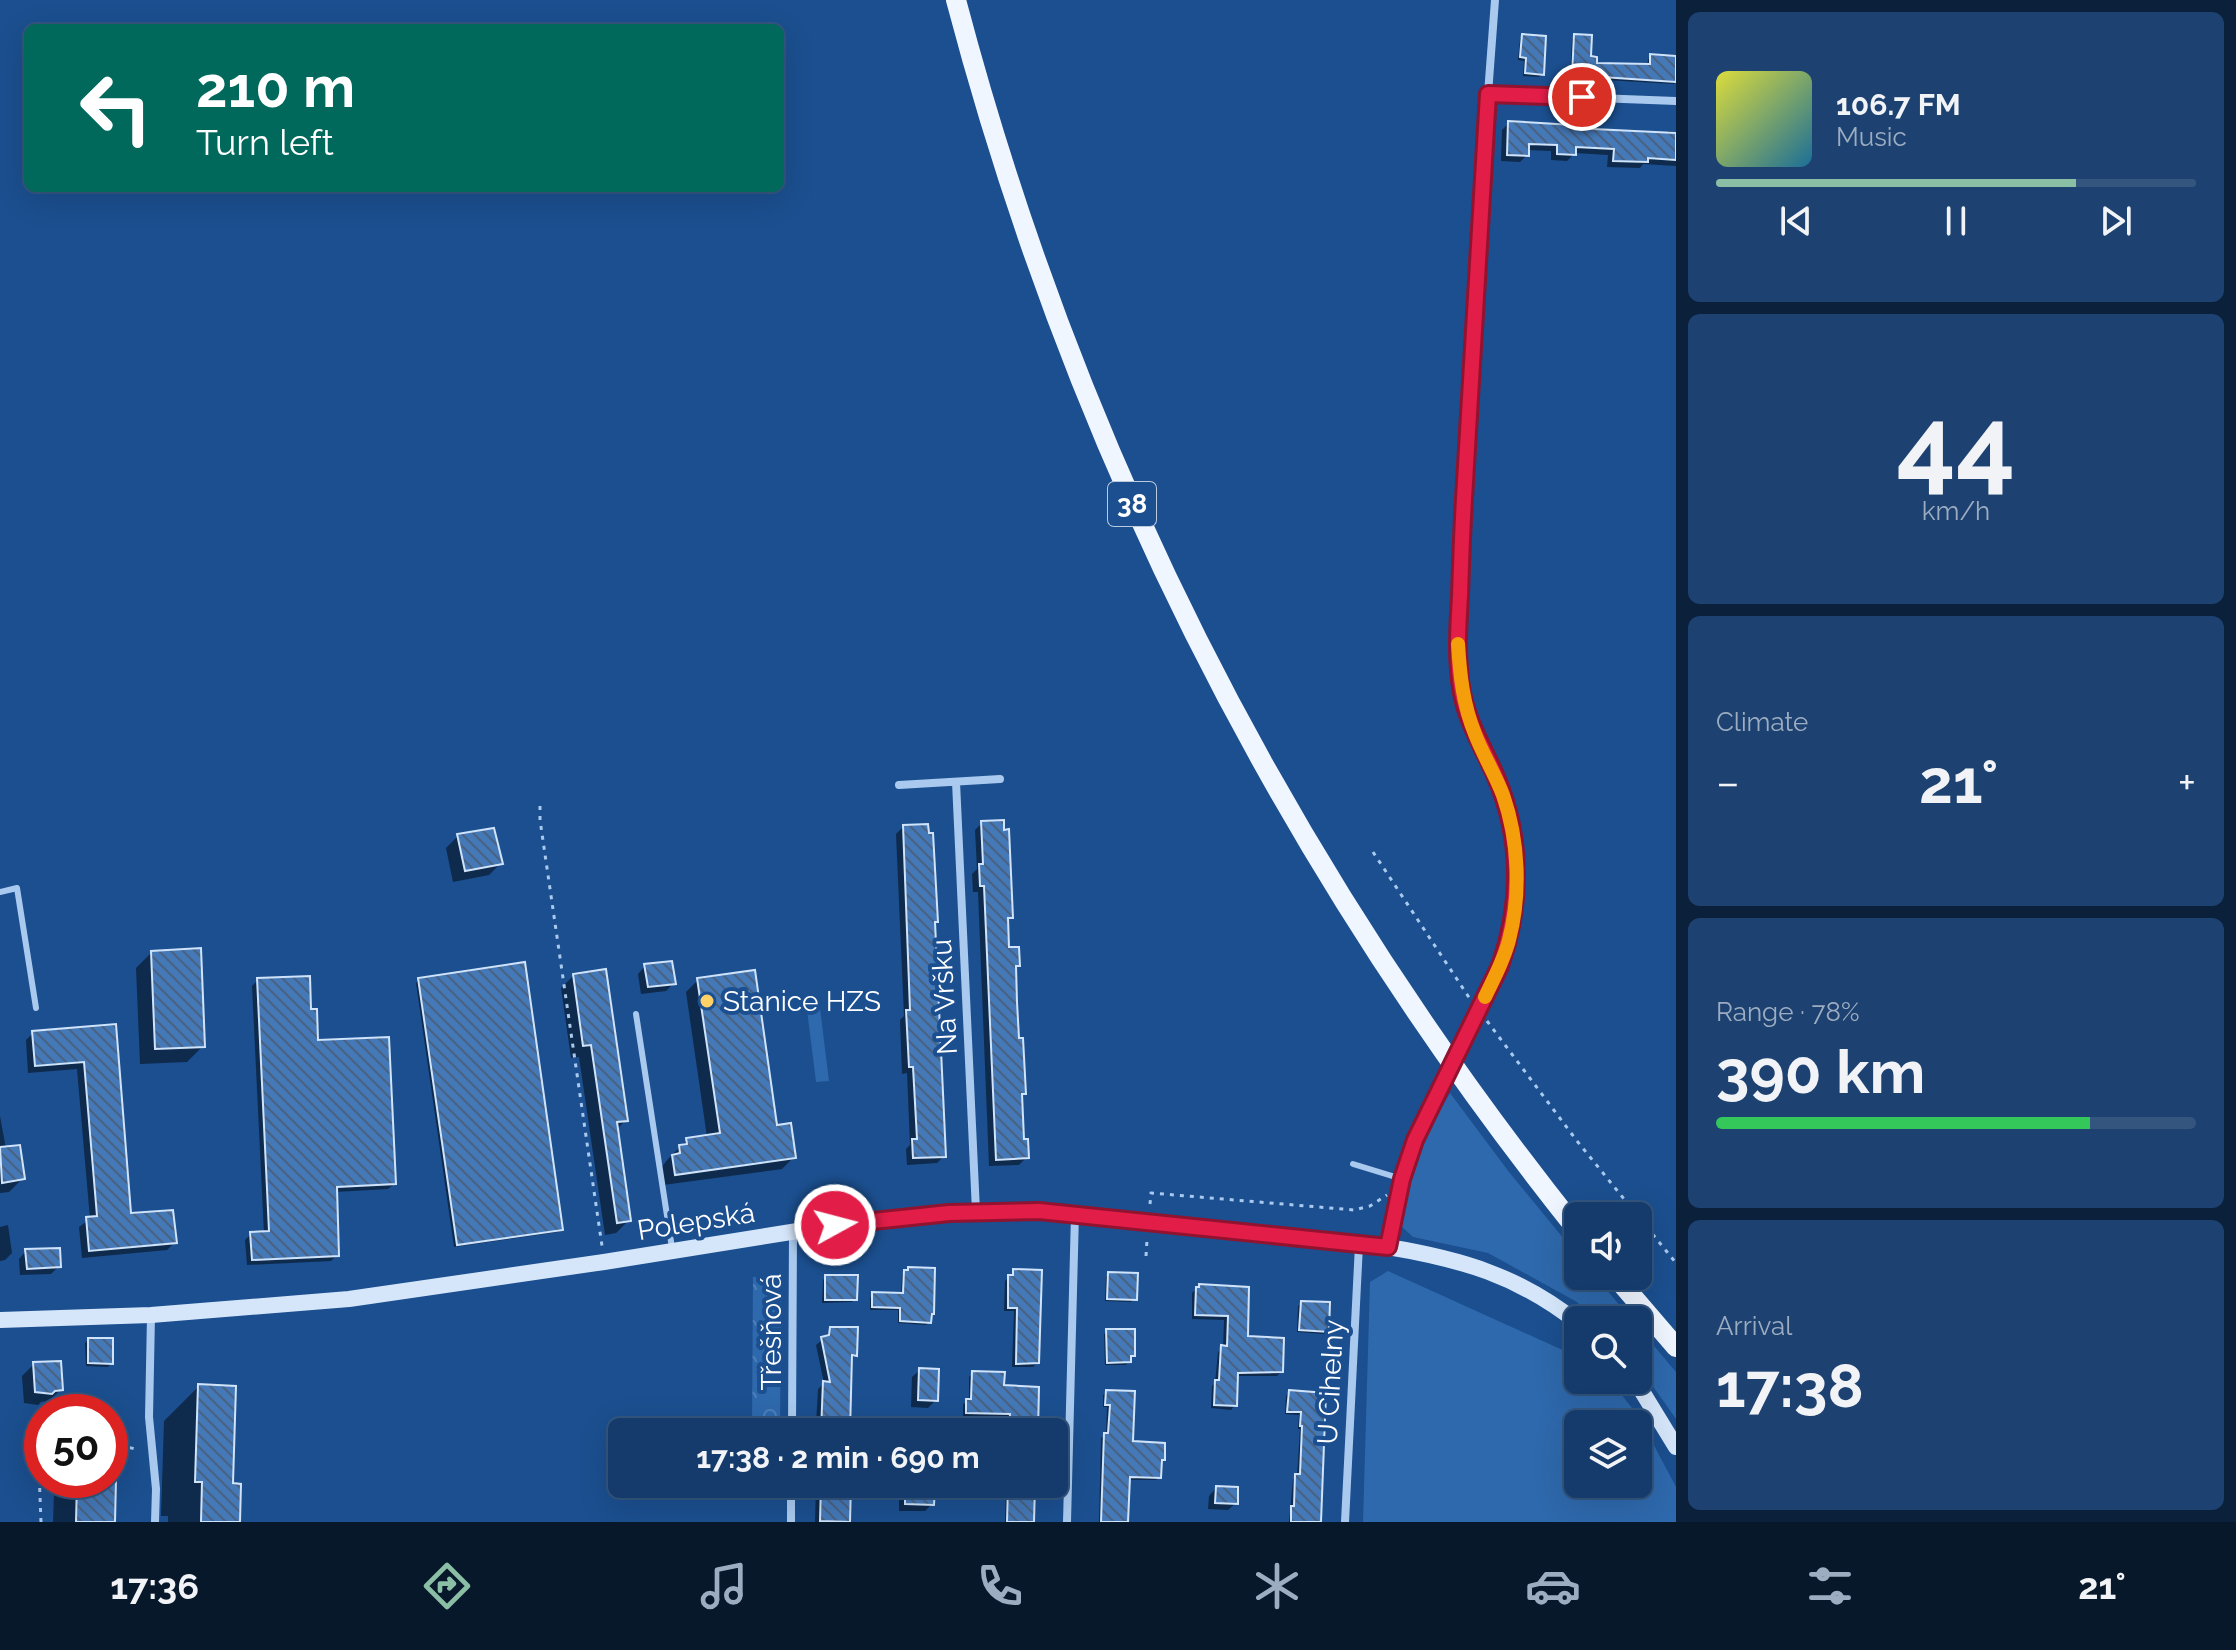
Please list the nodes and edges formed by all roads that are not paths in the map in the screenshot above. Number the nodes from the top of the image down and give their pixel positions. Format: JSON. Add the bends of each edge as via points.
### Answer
{"nodes":[{"id":1,"x":956,"y":0,"type":"edge"},
{"id":2,"x":1495,"y":0,"type":"edge"},
{"id":3,"x":1488,"y":94,"type":"junction"},
{"id":4,"x":1676,"y":101,"type":"edge"},
{"id":5,"x":1000,"y":779,"type":"dead end"},
{"id":6,"x":956,"y":782,"type":"junction"},
{"id":7,"x":899,"y":785,"type":"dead end"},
{"id":8,"x":0,"y":892,"type":"edge"},
{"id":9,"x":36,"y":1008,"type":"dead end"},
{"id":10,"x":636,"y":1014,"type":"dead end"},
{"id":11,"x":1353,"y":1164,"type":"dead end"},
{"id":12,"x":1402,"y":1179,"type":"junction"},
{"id":13,"x":976,"y":1211,"type":"junction"},
{"id":14,"x":1564,"y":1213,"type":"edge"},
{"id":15,"x":1075,"y":1214,"type":"junction"},
{"id":16,"x":793,"y":1233,"type":"junction"},
{"id":17,"x":1359,"y":1244,"type":"junction"},
{"id":18,"x":1388,"y":1247,"type":"junction"},
{"id":19,"x":673,"y":1251,"type":"junction"},
{"id":20,"x":1627,"y":1290,"type":"edge"},
{"id":21,"x":1564,"y":1313,"type":"edge"},
{"id":22,"x":151,"y":1315,"type":"junction"},
{"id":23,"x":0,"y":1320,"type":"edge"},
{"id":24,"x":1676,"y":1347,"type":"edge"},
{"id":25,"x":1644,"y":1394,"type":"edge"},
{"id":26,"x":792,"y":1418,"type":"edge"},
{"id":27,"x":1676,"y":1447,"type":"edge"},
{"id":28,"x":791,"y":1498,"type":"edge"},
{"id":29,"x":155,"y":1522,"type":"edge"},
{"id":30,"x":791,"y":1522,"type":"edge"},
{"id":31,"x":1067,"y":1522,"type":"edge"},
{"id":32,"x":1345,"y":1522,"type":"edge"}],
"edges":[{"from":1,"to":14,"type":"main road","number":"38","via":[[1004,169],[1067,347],[1153,552],[1214,675],[1277,791],[1388,972]]},
{"from":2,"to":3,"type":"street"},
{"from":3,"to":4,"type":"street"},
{"from":3,"to":12,"type":"lane","bridge":true,"via":[[1458,636],[1466,712],[1503,797],[1515,846],[1516,883],[1500,966],[1415,1140]]},
{"from":5,"to":6,"type":"street"},
{"from":6,"to":7,"type":"street"},
{"from":6,"to":13,"type":"street","name":"Na Vršku"},
{"from":8,"to":9,"type":"lane","via":[[17,888]]},
{"from":10,"to":19,"type":"lane"},
{"from":11,"to":12,"type":"lane"},
{"from":12,"to":18,"type":"lane"},
{"from":13,"to":15,"type":"main road","name":"Polepská"},
{"from":13,"to":16,"type":"main road","name":"Polepská"},
{"from":15,"to":17,"type":"main road","name":"Polepská"},
{"from":15,"to":31,"type":"street"},
{"from":16,"to":19,"type":"main road","name":"Polepská"},
{"from":16,"to":26,"type":"street","name":"Třešňová"},
{"from":17,"to":18,"type":"main road","name":"Polepská"},
{"from":17,"to":32,"type":"street","name":"U Cihelny"},
{"from":18,"to":21,"type":"main road","name":"Polepská","via":[[1436,1254],[1492,1272]]},
{"from":19,"to":22,"type":"main road","name":"Polepská","via":[[349,1299]]},
{"from":20,"to":24,"type":"main road"},
{"from":22,"to":23,"type":"main road","name":"Polepská"},
{"from":22,"to":29,"type":"street"},
{"from":25,"to":27,"type":"main road"},
{"from":28,"to":30,"type":"street"}]}
